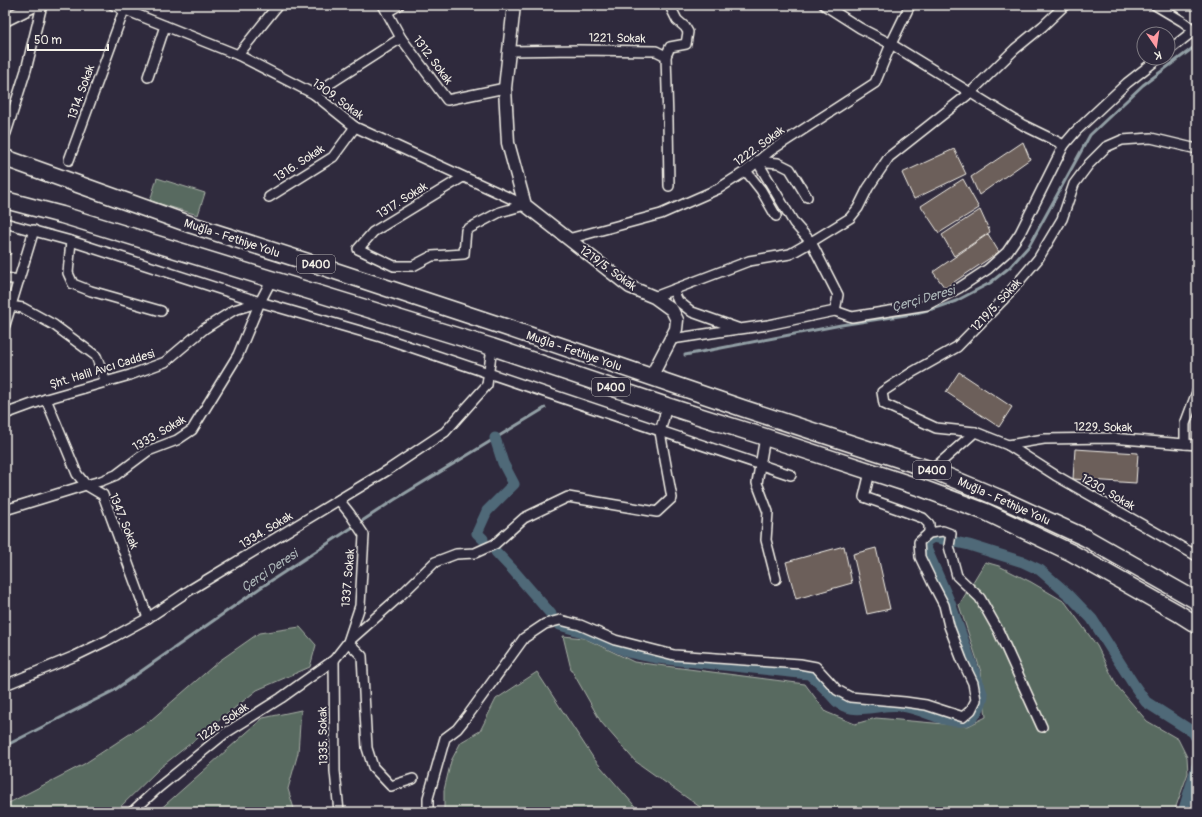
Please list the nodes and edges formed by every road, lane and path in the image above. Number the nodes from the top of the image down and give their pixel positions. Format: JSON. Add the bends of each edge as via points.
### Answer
{"nodes":[{"id":1,"x":35,"y":5,"type":"edge"},
{"id":2,"x":42,"y":5,"type":"edge"},
{"id":3,"x":113,"y":5,"type":"edge"},
{"id":4,"x":278,"y":5,"type":"edge"},
{"id":5,"x":399,"y":5,"type":"edge"},
{"id":6,"x":514,"y":5,"type":"edge"},
{"id":7,"x":672,"y":5,"type":"edge"},
{"id":8,"x":824,"y":5,"type":"edge"},
{"id":9,"x":910,"y":5,"type":"edge"},
{"id":10,"x":1065,"y":5,"type":"edge"},
{"id":11,"x":1155,"y":5,"type":"edge"},
{"id":12,"x":385,"y":8,"type":"edge"},
{"id":13,"x":124,"y":10,"type":"junction"},
{"id":14,"x":7,"y":20,"type":"edge"},
{"id":15,"x":165,"y":26,"type":"junction"},
{"id":16,"x":1196,"y":29,"type":"edge"},
{"id":17,"x":401,"y":38,"type":"junction"},
{"id":18,"x":891,"y":44,"type":"junction"},
{"id":19,"x":1176,"y":45,"type":"edge"},
{"id":20,"x":509,"y":51,"type":"junction"},
{"id":21,"x":238,"y":55,"type":"junction"},
{"id":22,"x":666,"y":56,"type":"junction"},
{"id":23,"x":1149,"y":66,"type":"edge"},
{"id":24,"x":148,"y":78,"type":"dead end"},
{"id":25,"x":505,"y":88,"type":"junction"},
{"id":26,"x":970,"y":93,"type":"junction"},
{"id":27,"x":314,"y":94,"type":"junction"},
{"id":28,"x":355,"y":127,"type":"junction"},
{"id":29,"x":6,"y":133,"type":"dead end"},
{"id":30,"x":1064,"y":145,"type":"junction"},
{"id":31,"x":1197,"y":149,"type":"edge"},
{"id":32,"x":5,"y":158,"type":"edge"},
{"id":33,"x":69,"y":160,"type":"dead end"},
{"id":34,"x":757,"y":161,"type":"junction"},
{"id":35,"x":746,"y":171,"type":"junction"},
{"id":36,"x":463,"y":177,"type":"junction"},
{"id":37,"x":668,"y":186,"type":"dead end"},
{"id":38,"x":269,"y":196,"type":"dead end"},
{"id":39,"x":806,"y":197,"type":"dead end"},
{"id":40,"x":5,"y":200,"type":"edge"},
{"id":41,"x":526,"y":204,"type":"junction"},
{"id":42,"x":776,"y":216,"type":"dead end"},
{"id":43,"x":5,"y":223,"type":"edge"},
{"id":44,"x":34,"y":230,"type":"junction"},
{"id":45,"x":568,"y":239,"type":"junction"},
{"id":46,"x":71,"y":241,"type":"junction"},
{"id":47,"x":811,"y":242,"type":"junction"},
{"id":48,"x":5,"y":278,"type":"edge"},
{"id":49,"x":272,"y":279,"type":"junction"},
{"id":50,"x":18,"y":280,"type":"junction"},
{"id":51,"x":673,"y":290,"type":"junction"},
{"id":52,"x":654,"y":297,"type":"junction"},
{"id":53,"x":260,"y":302,"type":"junction"},
{"id":54,"x":10,"y":306,"type":"junction"},
{"id":55,"x":162,"y":311,"type":"dead end"},
{"id":56,"x":835,"y":311,"type":"junction"},
{"id":57,"x":5,"y":325,"type":"edge"},
{"id":58,"x":740,"y":329,"type":"junction"},
{"id":59,"x":672,"y":339,"type":"junction"},
{"id":60,"x":492,"y":347,"type":"junction"},
{"id":61,"x":488,"y":373,"type":"junction"},
{"id":62,"x":651,"y":377,"type":"junction"},
{"id":63,"x":106,"y":382,"type":"junction"},
{"id":64,"x":1197,"y":392,"type":"edge"},
{"id":65,"x":46,"y":398,"type":"junction"},
{"id":66,"x":667,"y":406,"type":"junction"},
{"id":67,"x":5,"y":414,"type":"edge"},
{"id":68,"x":660,"y":432,"type":"junction"},
{"id":69,"x":975,"y":432,"type":"junction"},
{"id":70,"x":765,"y":437,"type":"junction"},
{"id":71,"x":1008,"y":444,"type":"junction"},
{"id":72,"x":1185,"y":444,"type":"junction"},
{"id":73,"x":1197,"y":445,"type":"edge"},
{"id":74,"x":760,"y":466,"type":"junction"},
{"id":75,"x":932,"y":470,"type":"junction"},
{"id":76,"x":870,"y":472,"type":"junction"},
{"id":77,"x":791,"y":475,"type":"dead end"},
{"id":78,"x":86,"y":484,"type":"junction"},
{"id":79,"x":339,"y":500,"type":"junction"},
{"id":80,"x":5,"y":510,"type":"edge"},
{"id":81,"x":928,"y":533,"type":"junction"},
{"id":82,"x":1197,"y":556,"type":"edge"},
{"id":83,"x":776,"y":579,"type":"dead end"},
{"id":84,"x":1197,"y":601,"type":"edge"},
{"id":85,"x":148,"y":618,"type":"junction"},
{"id":86,"x":1197,"y":625,"type":"edge"},
{"id":87,"x":348,"y":642,"type":"junction"},
{"id":88,"x":334,"y":660,"type":"junction"},
{"id":89,"x":5,"y":685,"type":"edge"},
{"id":90,"x":1042,"y":727,"type":"dead end"},
{"id":91,"x":413,"y":779,"type":"dead end"},
{"id":92,"x":132,"y":812,"type":"edge"},
{"id":93,"x":339,"y":812,"type":"edge"},
{"id":94,"x":428,"y":812,"type":"edge"}],
"edges":[{"from":1,"to":14,"type":"street"},
{"from":2,"to":29,"type":"street","via":[[26,70]]},
{"from":3,"to":13,"type":"street","name":"1309. Sokak"},
{"from":4,"to":21,"type":"street"},
{"from":5,"to":12,"type":"street"},
{"from":6,"to":20,"type":"street"},
{"from":7,"to":22,"type":"street","via":[[677,20],[688,32],[686,44],[670,47]]},
{"from":8,"to":18,"type":"street"},
{"from":9,"to":18,"type":"street","name":"1222. Sokak"},
{"from":10,"to":26,"type":"street"},
{"from":11,"to":16,"type":"street"},
{"from":12,"to":17,"type":"street","name":"1312. Sokak"},
{"from":13,"to":15,"type":"street","name":"1309. Sokak"},
{"from":13,"to":33,"type":"street","name":"1314. Sokak"},
{"from":15,"to":21,"type":"street","name":"1309. Sokak"},
{"from":15,"to":24,"type":"street"},
{"from":16,"to":19,"type":"street"},
{"from":17,"to":25,"type":"street","name":"1312. Sokak","via":[[448,100]]},
{"from":17,"to":27,"type":"street"},
{"from":18,"to":26,"type":"street"},
{"from":18,"to":34,"type":"street","name":"1222. Sokak","via":[[875,83]]},
{"from":20,"to":22,"type":"street","name":"1221. Sokak","via":[[656,51]]},
{"from":20,"to":25,"type":"street"},
{"from":21,"to":27,"type":"street","name":"1309. Sokak"},
{"from":22,"to":37,"type":"street"},
{"from":23,"to":30,"type":"street","via":[[1127,83]]},
{"from":25,"to":41,"type":"street","via":[[508,143]]},
{"from":26,"to":30,"type":"street","via":[[1023,125]]},
{"from":26,"to":47,"type":"street","via":[[889,157],[850,218]]},
{"from":27,"to":28,"type":"street","name":"1309. Sokak"},
{"from":28,"to":36,"type":"street","name":"1309. Sokak"},
{"from":28,"to":38,"type":"street","name":"1316. Sokak","via":[[333,157]]},
{"from":30,"to":56,"type":"street","via":[[1020,233],[1007,252],[988,268],[959,288],[927,305],[852,317]]},
{"from":31,"to":69,"type":"street","name":"1219/5. Sokak","via":[[1151,138],[1122,140],[1106,147],[1074,184],[1062,219],[1038,259],[1003,300],[957,347],[882,392],[884,404],[936,428]]},
{"from":32,"to":62,"type":"highway","name":"Muğla - Fethiye Yolu","number":"D400","via":[[192,225]]},
{"from":34,"to":35,"type":"street","name":"1222. Sokak"},
{"from":34,"to":39,"type":"street","via":[[778,163],[790,169]]},
{"from":34,"to":47,"type":"street","via":[[794,223]]},
{"from":35,"to":42,"type":"street"},
{"from":35,"to":45,"type":"street","name":"1222. Sokak","via":[[718,189],[661,214]]},
{"from":36,"to":41,"type":"street","name":"1309. Sokak"},
{"from":36,"to":41,"type":"street","name":"1317. Sokak","via":[[373,232],[358,249],[394,266],[413,266],[432,256],[464,254],[466,230],[500,212]]},
{"from":40,"to":49,"type":"highway","name":"Muğla - Fethiye Yolu","number":"D400"},
{"from":41,"to":45,"type":"street","name":"1219/5. Sokak"},
{"from":43,"to":44,"type":"street"},
{"from":44,"to":46,"type":"street"},
{"from":44,"to":50,"type":"street"},
{"from":45,"to":52,"type":"street","name":"1219/5. Sokak","via":[[630,288]]},
{"from":46,"to":53,"type":"street"},
{"from":46,"to":55,"type":"street","via":[[68,274],[72,284]]},
{"from":47,"to":51,"type":"street","via":[[790,254],[749,261]]},
{"from":47,"to":56,"type":"street","via":[[838,295]]},
{"from":48,"to":50,"type":"street"},
{"from":49,"to":53,"type":"street"},
{"from":49,"to":60,"type":"highway","name":"Muğla - Fethiye Yolu","number":"D400"},
{"from":50,"to":54,"type":"street"},
{"from":51,"to":52,"type":"street"},
{"from":51,"to":58,"type":"street","via":[[678,301],[692,312]]},
{"from":52,"to":59,"type":"street","name":"1219/5. Sokak","via":[[672,310],[677,320]]},
{"from":53,"to":61,"type":"street","via":[[381,337]]},
{"from":53,"to":63,"type":"street","name":"Şht. Halil Avcı Caddesi","via":[[234,310],[204,328],[165,362]]},
{"from":53,"to":78,"type":"street","name":"1333. Sokak","via":[[238,355],[192,430],[177,440],[148,451],[116,475]]},
{"from":54,"to":57,"type":"street"},
{"from":54,"to":63,"type":"street","via":[[23,308],[54,325],[96,356]]},
{"from":56,"to":58,"type":"street"},
{"from":58,"to":59,"type":"street"},
{"from":59,"to":62,"type":"street","name":"1219/5. Sokak"},
{"from":60,"to":61,"type":"street","name":"1334. Sokak"},
{"from":60,"to":66,"type":"highway","name":"Muğla - Fethiye Yolu","number":"D400"},
{"from":61,"to":68,"type":"street"},
{"from":61,"to":79,"type":"street","name":"1334. Sokak","via":[[486,385],[445,432]]},
{"from":62,"to":75,"type":"highway","name":"Muğla - Fethiye Yolu","number":"D400"},
{"from":63,"to":65,"type":"street","name":"Şht. Halil Avcı Caddesi"},
{"from":64,"to":72,"type":"street","via":[[1185,424]]},
{"from":65,"to":67,"type":"street","name":"Şht. Halil Avcı Caddesi"},
{"from":65,"to":78,"type":"street","name":"1347. Sokak","via":[[77,474]]},
{"from":66,"to":68,"type":"street"},
{"from":66,"to":70,"type":"highway","name":"Muğla - Fethiye Yolu","number":"D400"},
{"from":68,"to":74,"type":"street"},
{"from":68,"to":87,"type":"street","via":[[672,498],[657,512],[568,497],[524,518],[495,544],[475,553],[456,554],[435,562]]},
{"from":69,"to":71,"type":"street","name":"1219/5. Sokak"},
{"from":69,"to":75,"type":"street"},
{"from":70,"to":74,"type":"street"},
{"from":70,"to":76,"type":"highway","name":"Muğla - Fethiye Yolu","number":"D400"},
{"from":71,"to":72,"type":"street","name":"1229. Sokak","via":[[1044,439],[1111,438]]},
{"from":71,"to":82,"type":"street","name":"1230. Sokak","via":[[1055,475]]},
{"from":72,"to":73,"type":"street","name":"1229. Sokak"},
{"from":74,"to":77,"type":"street"},
{"from":74,"to":83,"type":"street","via":[[757,483],[768,512],[766,540]]},
{"from":75,"to":84,"type":"highway","name":"Muğla - Fethiye Yolu","number":"D400","via":[[1086,538]]},
{"from":76,"to":81,"type":"street","via":[[864,497],[923,518],[929,524]]},
{"from":76,"to":86,"type":"highway","name":"Muğla - Fethiye Yolu","number":"D400","via":[[986,512],[1072,553]]},
{"from":78,"to":80,"type":"street","name":"1333. Sokak"},
{"from":78,"to":85,"type":"street","name":"1347. Sokak","via":[[103,495]]},
{"from":79,"to":85,"type":"street","name":"1334. Sokak"},
{"from":79,"to":87,"type":"street","name":"1337. Sokak","via":[[364,536],[360,606]]},
{"from":81,"to":90,"type":"street","via":[[943,531],[951,534],[949,546],[957,576],[980,598],[998,630]]},
{"from":81,"to":94,"type":"street","via":[[919,542],[920,557],[944,605],[949,626],[973,683],[976,700],[971,710],[963,717],[926,705],[850,696],[837,690],[816,668],[800,664],[674,655],[615,640],[580,625],[560,620],[545,624],[524,638],[469,714],[457,729],[445,738],[428,798]]},
{"from":85,"to":89,"type":"street","name":"1334. Sokak","via":[[75,656]]},
{"from":87,"to":88,"type":"street","name":"1337. Sokak"},
{"from":87,"to":91,"type":"street","via":[[362,656],[367,748],[372,767],[391,786]]},
{"from":88,"to":92,"type":"street","name":"1228. Sokak","via":[[224,734]]},
{"from":88,"to":93,"type":"street","name":"1335. Sokak","via":[[335,771]]}]}
